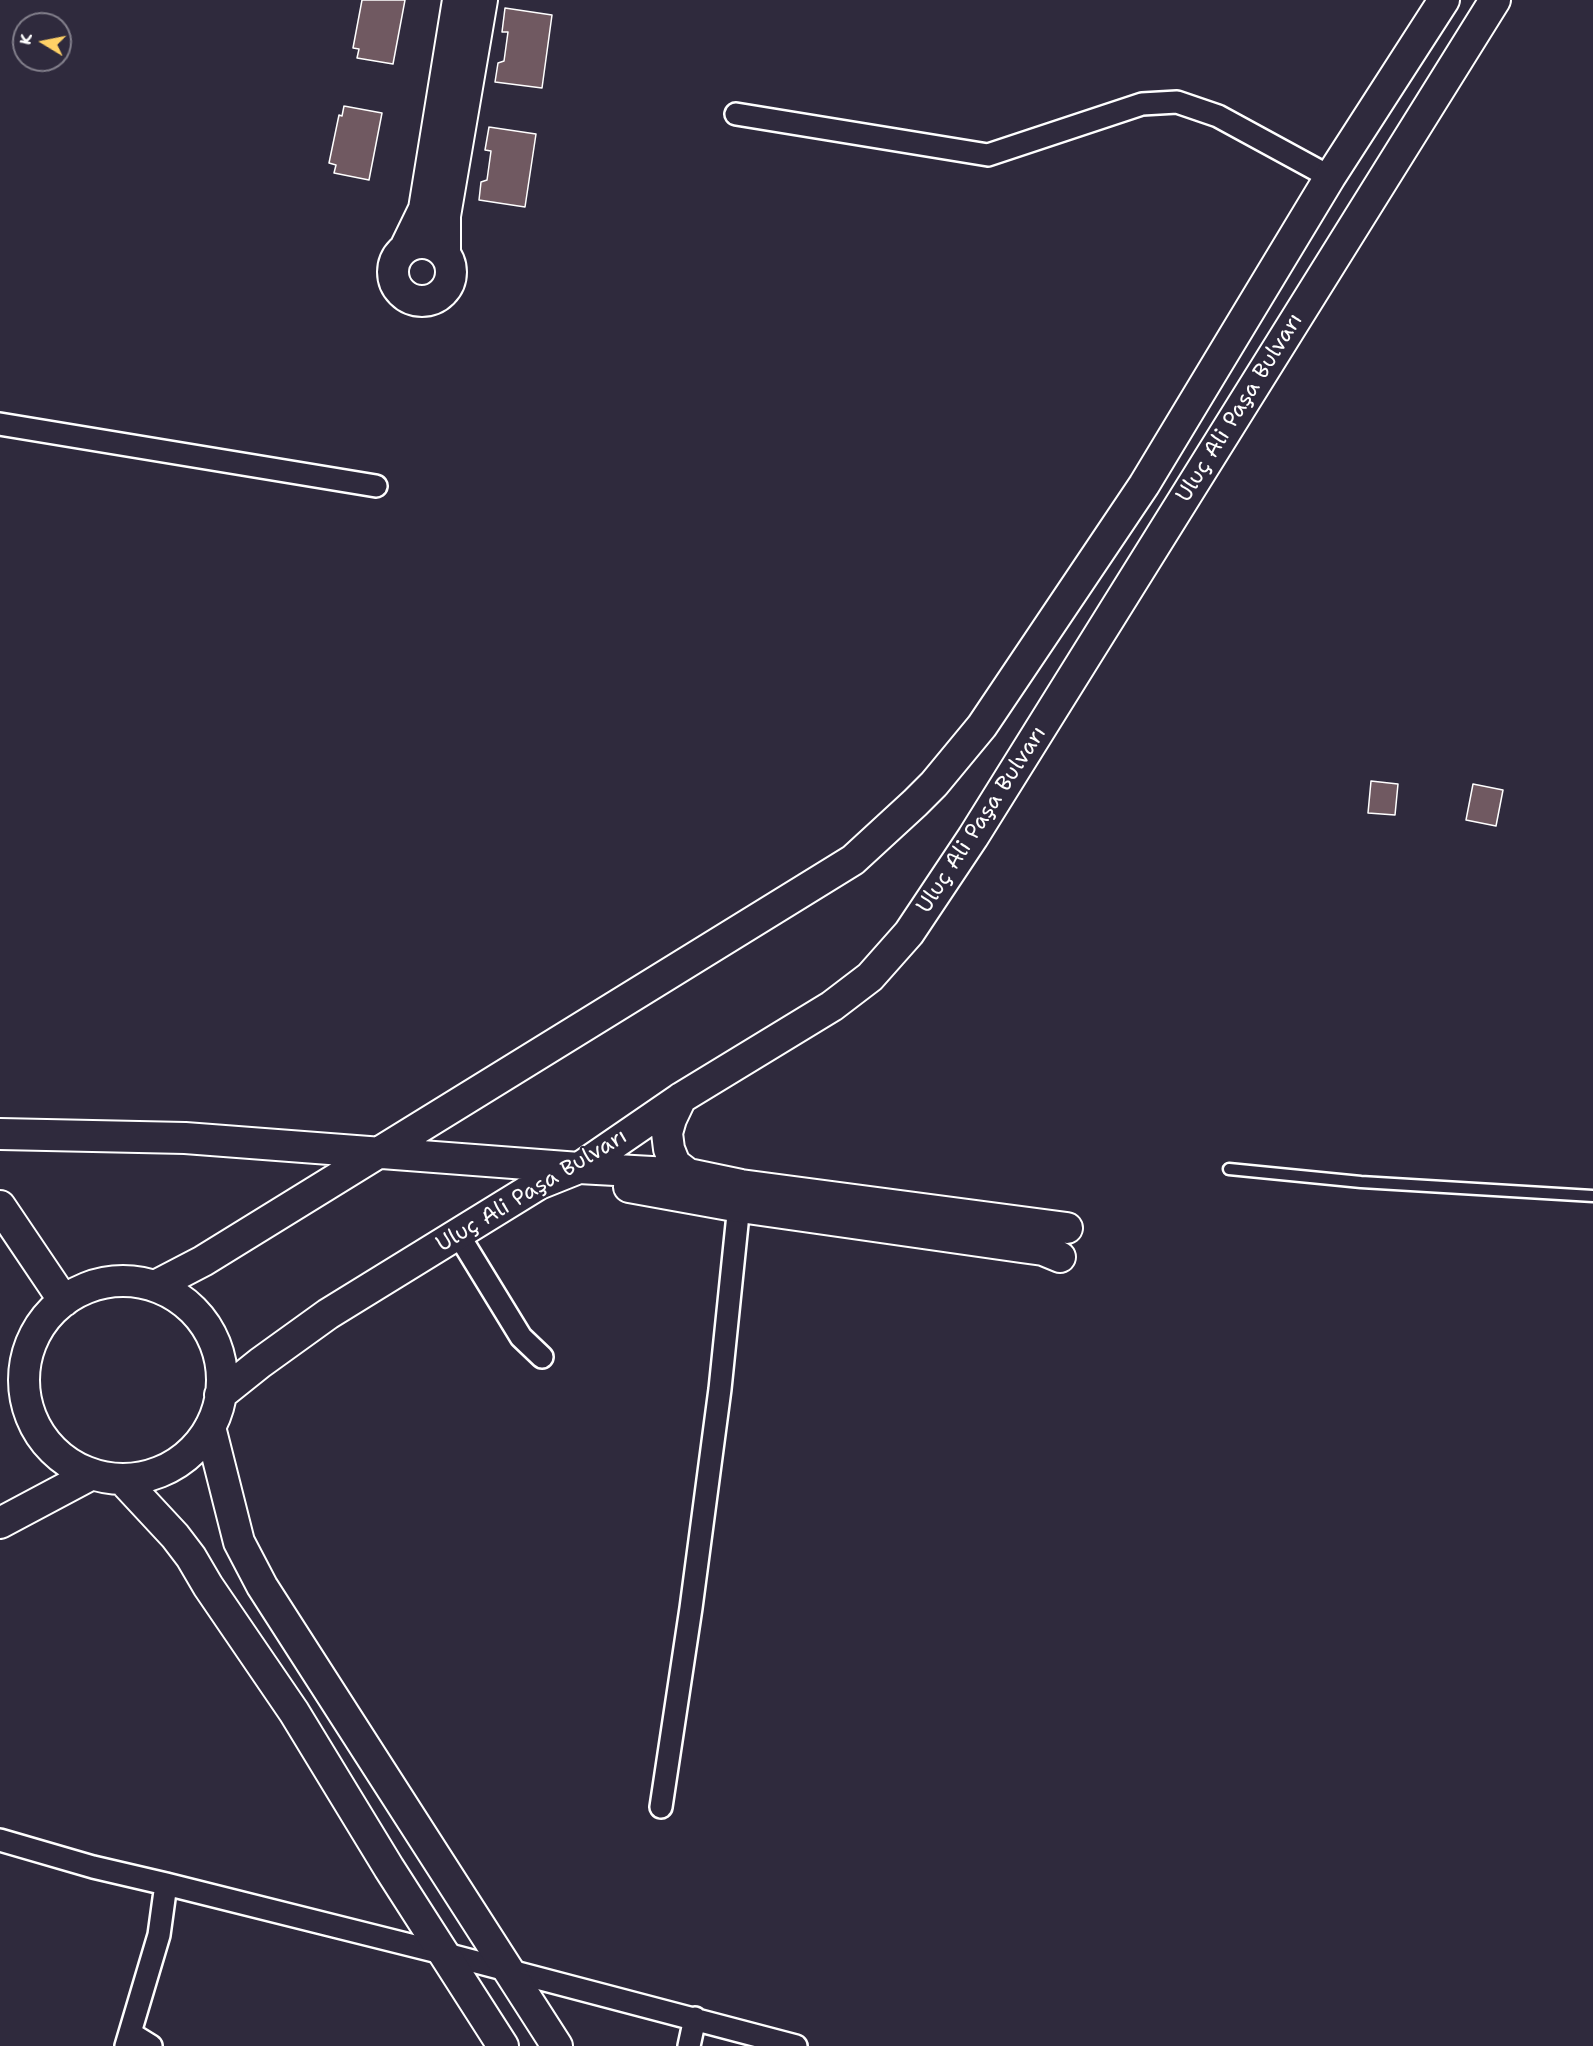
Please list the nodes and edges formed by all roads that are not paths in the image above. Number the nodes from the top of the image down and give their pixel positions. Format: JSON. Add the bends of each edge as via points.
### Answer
{"nodes":[{"id":1,"x":458,"y":0,"type":"edge"},
{"id":2,"x":482,"y":0,"type":"edge"},
{"id":3,"x":1444,"y":0,"type":"edge"},
{"id":4,"x":1495,"y":0,"type":"edge"},
{"id":5,"x":736,"y":114,"type":"dead end"},
{"id":6,"x":1330,"y":177,"type":"junction"},
{"id":7,"x":406,"y":246,"type":"junction"},
{"id":8,"x":445,"y":253,"type":"junction"},
{"id":9,"x":0,"y":424,"type":"edge"},
{"id":10,"x":376,"y":486,"type":"dead end"},
{"id":11,"x":681,"y":1098,"type":"junction"},
{"id":12,"x":0,"y":1134,"type":"edge"},
{"id":13,"x":379,"y":1151,"type":"junction"},
{"id":14,"x":579,"y":1168,"type":"junction"},
{"id":15,"x":1229,"y":1168,"type":"dead end"},
{"id":16,"x":688,"y":1174,"type":"junction"},
{"id":17,"x":539,"y":1184,"type":"junction"},
{"id":18,"x":740,"y":1196,"type":"junction"},
{"id":19,"x":1593,"y":1196,"type":"edge"},
{"id":20,"x":0,"y":1206,"type":"edge"},
{"id":21,"x":1067,"y":1228,"type":"dead end"},
{"id":22,"x":458,"y":1234,"type":"junction"},
{"id":23,"x":1060,"y":1257,"type":"dead end"},
{"id":24,"x":155,"y":1286,"type":"junction"},
{"id":25,"x":64,"y":1301,"type":"junction"},
{"id":26,"x":542,"y":1358,"type":"dead end"},
{"id":27,"x":25,"y":1371,"type":"junction"},
{"id":28,"x":0,"y":1386,"type":"edge"},
{"id":29,"x":220,"y":1395,"type":"junction"},
{"id":30,"x":210,"y":1427,"type":"junction"},
{"id":31,"x":92,"y":1474,"type":"junction"},
{"id":32,"x":122,"y":1479,"type":"junction"},
{"id":33,"x":0,"y":1523,"type":"edge"},
{"id":34,"x":661,"y":1808,"type":"dead end"},
{"id":35,"x":0,"y":1840,"type":"edge"},
{"id":36,"x":166,"y":1884,"type":"junction"},
{"id":37,"x":446,"y":1954,"type":"junction"},
{"id":38,"x":510,"y":1971,"type":"junction"},
{"id":39,"x":695,"y":2018,"type":"junction"},
{"id":40,"x":128,"y":2039,"type":"edge"},
{"id":41,"x":151,"y":2046,"type":"edge"},
{"id":42,"x":504,"y":2046,"type":"edge"},
{"id":43,"x":557,"y":2046,"type":"edge"},
{"id":44,"x":689,"y":2046,"type":"edge"},
{"id":45,"x":796,"y":2046,"type":"edge"}],
"edges":[{"from":1,"to":7,"type":"street","via":[[424,209]]},
{"from":2,"to":8,"type":"street","via":[[445,216]]},
{"from":3,"to":6,"type":"street","name":"Uluç Ali Paşa Bulvarı"},
{"from":4,"to":11,"type":"street","name":"Uluç Ali Paşa Bulvarı","via":[[973,837],[909,933],[870,977],[832,1006]]},
{"from":5,"to":6,"type":"street","via":[[988,155],[1142,104],[1177,102],[1218,116]]},
{"from":6,"to":13,"type":"street","name":"Uluç Ali Paşa Bulvarı","via":[[1144,484],[982,726],[934,784],[852,860]]},
{"from":7,"to":8,"type":"street","via":[[431,243]]},
{"from":7,"to":8,"type":"street","via":[[394,261],[393,279],[397,288],[413,300],[433,299],[447,287],[452,270]]},
{"from":9,"to":10,"type":"street"},
{"from":11,"to":14,"type":"street","name":"Uluç Ali Paşa Bulvarı"},
{"from":11,"to":16,"type":"street","via":[[667,1133],[675,1164]]},
{"from":12,"to":13,"type":"street","via":[[185,1138]]},
{"from":13,"to":14,"type":"street"},
{"from":13,"to":24,"type":"street","name":"Uluç Ali Paşa Bulvarı","via":[[203,1261]]},
{"from":14,"to":16,"type":"street"},
{"from":14,"to":17,"type":"street","name":"Uluç Ali Paşa Bulvarı"},
{"from":15,"to":19,"type":"lane","via":[[1361,1182]]},
{"from":16,"to":18,"type":"street"},
{"from":17,"to":18,"type":"street","via":[[572,1181]]},
{"from":17,"to":22,"type":"street","name":"Uluç Ali Paşa Bulvarı"},
{"from":18,"to":21,"type":"street"},
{"from":18,"to":23,"type":"street","via":[[1043,1250]]},
{"from":18,"to":34,"type":"street","via":[[715,1424]]},
{"from":20,"to":25,"type":"street"},
{"from":22,"to":26,"type":"street","via":[[521,1337]]},
{"from":22,"to":29,"type":"street","name":"Uluç Ali Paşa Bulvarı","via":[[328,1314]]},
{"from":24,"to":25,"type":"street","via":[[108,1282]]},
{"from":24,"to":29,"type":"street","via":[[195,1311],[212,1337],[221,1366]]},
{"from":25,"to":27,"type":"street","via":[[37,1332]]},
{"from":27,"to":28,"type":"street"},
{"from":27,"to":31,"type":"street","via":[[28,1405],[41,1435],[64,1459]]},
{"from":29,"to":30,"type":"street"},
{"from":30,"to":32,"type":"street","via":[[180,1461],[153,1474]]},
{"from":30,"to":38,"type":"street","via":[[239,1542],[262,1586]]},
{"from":31,"to":32,"type":"street"},
{"from":31,"to":33,"type":"street"},
{"from":32,"to":37,"type":"street","via":[[191,1557]]},
{"from":35,"to":36,"type":"street"},
{"from":36,"to":37,"type":"street"},
{"from":36,"to":40,"type":"street","via":[[159,1935]]},
{"from":37,"to":38,"type":"street"},
{"from":37,"to":42,"type":"street"},
{"from":38,"to":39,"type":"street"},
{"from":38,"to":43,"type":"street"},
{"from":39,"to":44,"type":"street"},
{"from":39,"to":45,"type":"street"},
{"from":40,"to":41,"type":"street"}]}
